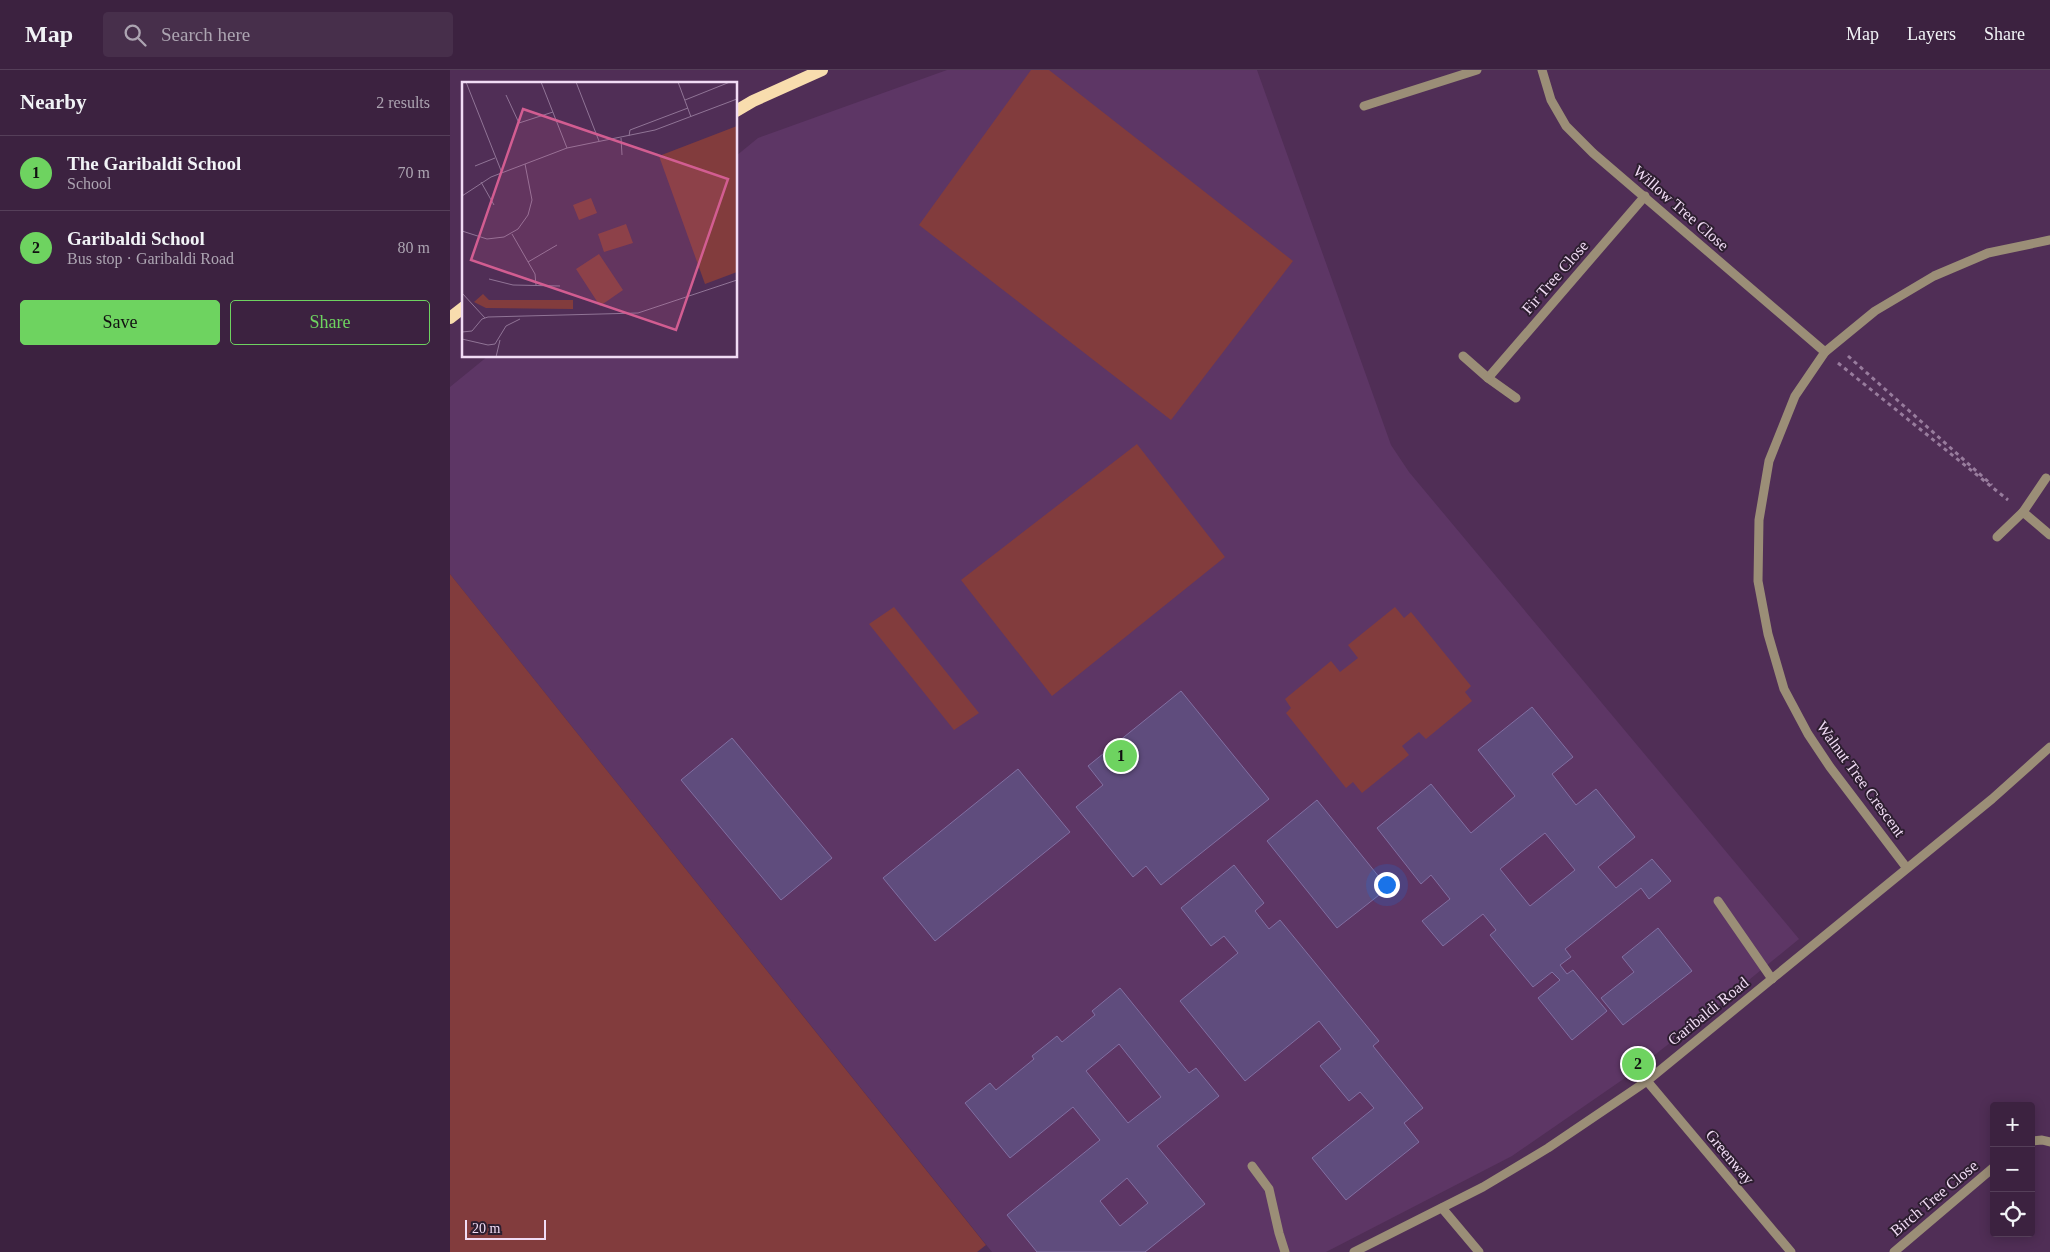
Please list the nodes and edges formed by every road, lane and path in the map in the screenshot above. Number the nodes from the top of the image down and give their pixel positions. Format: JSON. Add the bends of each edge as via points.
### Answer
{"nodes":[{"id":1,"x":822,"y":70,"type":"edge"},
{"id":2,"x":1477,"y":70,"type":"edge"},
{"id":3,"x":1542,"y":70,"type":"edge"},
{"id":4,"x":1364,"y":106,"type":"dead end"},
{"id":5,"x":738,"y":110,"type":"edge"},
{"id":6,"x":1645,"y":196,"type":"junction"},
{"id":7,"x":2050,"y":240,"type":"edge"},
{"id":8,"x":462,"y":309,"type":"edge"},
{"id":9,"x":450,"y":318,"type":"edge"},
{"id":10,"x":1835,"y":344,"type":"junction"},
{"id":11,"x":1824,"y":352,"type":"junction"},
{"id":12,"x":1463,"y":356,"type":"dead end"},
{"id":13,"x":1488,"y":378,"type":"junction"},
{"id":14,"x":1516,"y":398,"type":"dead end"},
{"id":15,"x":2046,"y":478,"type":"dead end"},
{"id":16,"x":2022,"y":512,"type":"junction"},
{"id":17,"x":2050,"y":535,"type":"edge"},
{"id":18,"x":1997,"y":537,"type":"dead end"},
{"id":19,"x":2049,"y":751,"type":"edge"},
{"id":20,"x":1906,"y":867,"type":"junction"},
{"id":21,"x":1718,"y":901,"type":"dead end"},
{"id":22,"x":1772,"y":978,"type":"junction"},
{"id":23,"x":1647,"y":1081,"type":"junction"},
{"id":24,"x":2035,"y":1141,"type":"edge"},
{"id":25,"x":2050,"y":1142,"type":"edge"},
{"id":26,"x":1252,"y":1166,"type":"dead end"},
{"id":27,"x":1990,"y":1170,"type":"edge"},
{"id":28,"x":1442,"y":1208,"type":"junction"},
{"id":29,"x":1285,"y":1252,"type":"edge"},
{"id":30,"x":1354,"y":1252,"type":"edge"},
{"id":31,"x":1479,"y":1252,"type":"edge"},
{"id":32,"x":1791,"y":1252,"type":"edge"},
{"id":33,"x":1894,"y":1252,"type":"edge"}],
"edges":[{"from":1,"to":5,"type":"main road"},
{"from":2,"to":4,"type":"street"},
{"from":3,"to":6,"type":"street","name":"Willow Tree Close","via":[[1551,100],[1566,126]]},
{"from":6,"to":11,"type":"street","name":"Willow Tree Close"},
{"from":6,"to":13,"type":"street","name":"Fir Tree Close"},
{"from":7,"to":10,"type":"street","name":"Walnut Tree Crescent","via":[[1988,253],[1934,276],[1875,311]]},
{"from":8,"to":9,"type":"main road"},
{"from":10,"to":11,"type":"street","name":"Walnut Tree Crescent"},
{"from":10,"to":16,"type":"path"},
{"from":11,"to":16,"type":"path"},
{"from":11,"to":20,"type":"street","name":"Walnut Tree Crescent","via":[[1795,396],[1769,461],[1760,520],[1758,581],[1768,634],[1784,689],[1830,767]]},
{"from":12,"to":13,"type":"street"},
{"from":13,"to":14,"type":"street"},
{"from":15,"to":16,"type":"street"},
{"from":16,"to":17,"type":"street"},
{"from":16,"to":18,"type":"street"},
{"from":19,"to":20,"type":"street","name":"Garibaldi Road"},
{"from":20,"to":22,"type":"street","name":"Garibaldi Road"},
{"from":21,"to":22,"type":"street"},
{"from":22,"to":23,"type":"street","name":"Garibaldi Road"},
{"from":23,"to":28,"type":"street","name":"Garibaldi Road","via":[[1548,1148]]},
{"from":23,"to":32,"type":"street","name":"Greenway"},
{"from":24,"to":25,"type":"street"},
{"from":26,"to":29,"type":"street","via":[[1269,1189]]},
{"from":27,"to":33,"type":"street","name":"Birch Tree Close"},
{"from":28,"to":30,"type":"street","name":"Garibaldi Road"},
{"from":28,"to":31,"type":"street"}]}
